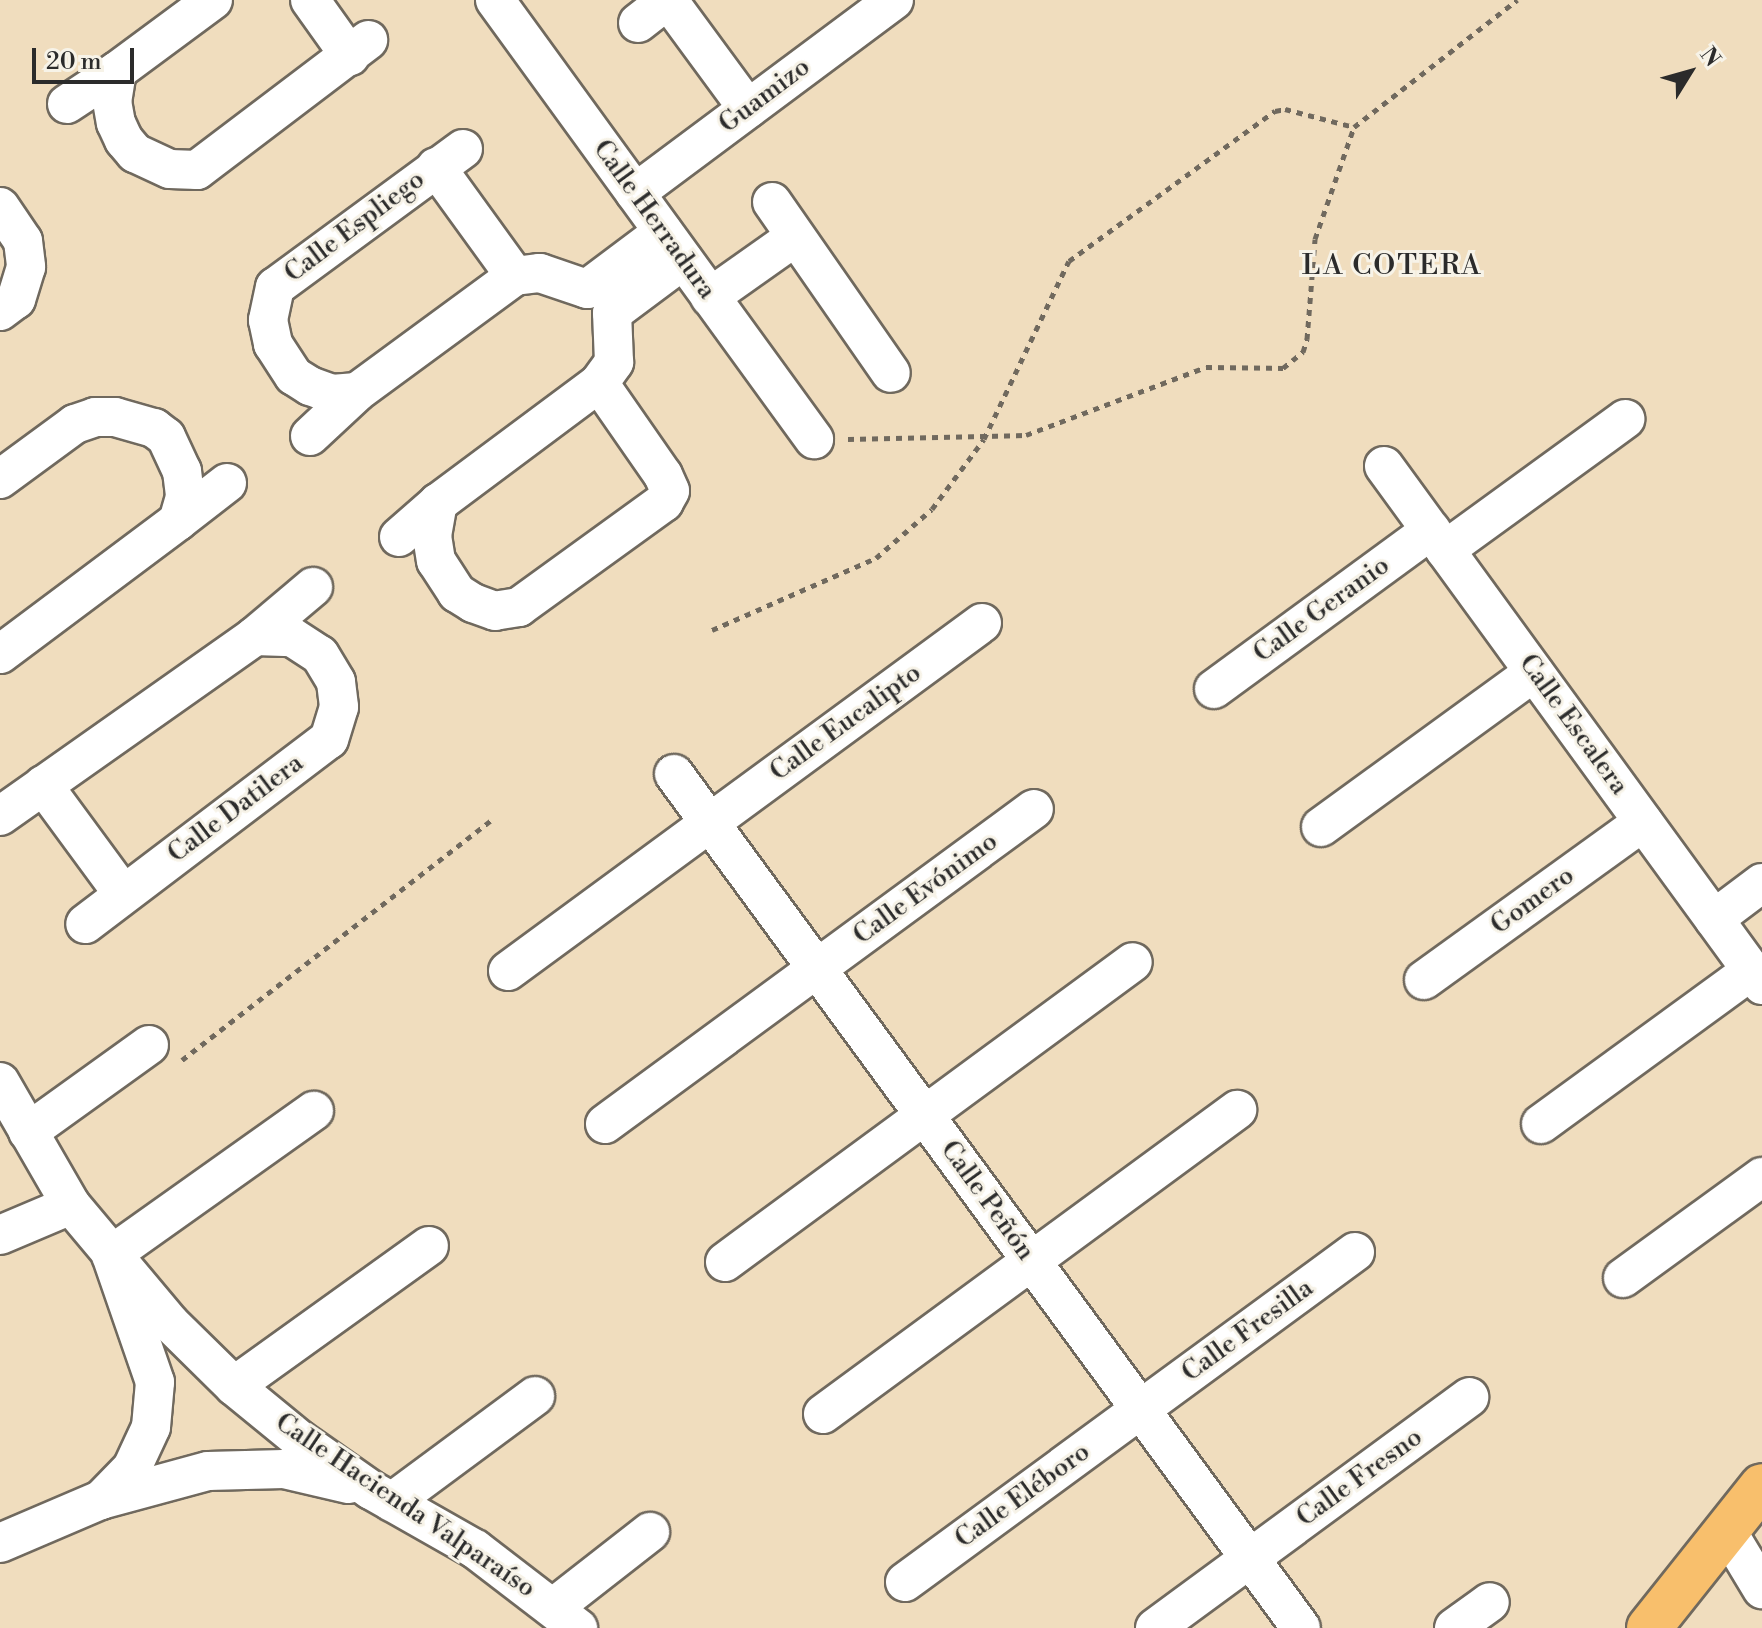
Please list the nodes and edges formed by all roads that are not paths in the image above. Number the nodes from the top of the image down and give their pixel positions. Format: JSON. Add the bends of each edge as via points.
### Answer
{"nodes":[{"id":1,"x":213,"y":0,"type":"edge"},
{"id":2,"x":310,"y":0,"type":"edge"},
{"id":3,"x":495,"y":0,"type":"edge"},
{"id":4,"x":894,"y":0,"type":"edge"},
{"id":5,"x":658,"y":8,"type":"edge"},
{"id":6,"x":117,"y":71,"type":"junction"},
{"id":7,"x":67,"y":104,"type":"dead end"},
{"id":8,"x":748,"y":109,"type":"junction"},
{"id":9,"x":635,"y":193,"type":"junction"},
{"id":10,"x":772,"y":202,"type":"dead end"},
{"id":11,"x":0,"y":207,"type":"edge"},
{"id":12,"x":795,"y":237,"type":"junction"},
{"id":13,"x":673,"y":246,"type":"junction"},
{"id":14,"x":515,"y":276,"type":"junction"},
{"id":15,"x":710,"y":297,"type":"junction"},
{"id":16,"x":0,"y":311,"type":"edge"},
{"id":17,"x":891,"y":373,"type":"dead end"},
{"id":18,"x":599,"y":383,"type":"junction"},
{"id":19,"x":357,"y":392,"type":"junction"},
{"id":20,"x":1625,"y":419,"type":"dead end"},
{"id":21,"x":310,"y":436,"type":"dead end"},
{"id":22,"x":814,"y":439,"type":"road end"},
{"id":23,"x":1384,"y":466,"type":"dead end"},
{"id":24,"x":0,"y":479,"type":"edge"},
{"id":25,"x":227,"y":483,"type":"dead end"},
{"id":26,"x":438,"y":503,"type":"junction"},
{"id":27,"x":178,"y":521,"type":"junction"},
{"id":28,"x":399,"y":537,"type":"dead end"},
{"id":29,"x":1438,"y":540,"type":"junction"},
{"id":30,"x":313,"y":587,"type":"dead end"},
{"id":31,"x":982,"y":623,"type":"dead end"},
{"id":32,"x":255,"y":636,"type":"junction"},
{"id":33,"x":0,"y":653,"type":"edge"},
{"id":34,"x":1534,"y":672,"type":"junction"},
{"id":35,"x":1214,"y":689,"type":"dead end"},
{"id":36,"x":674,"y":774,"type":"dead end"},
{"id":37,"x":43,"y":785,"type":"junction"},
{"id":38,"x":1034,"y":809,"type":"dead end"},
{"id":39,"x":0,"y":816,"type":"edge"},
{"id":40,"x":1643,"y":822,"type":"junction"},
{"id":41,"x":710,"y":823,"type":"junction"},
{"id":42,"x":1321,"y":827,"type":"dead end"},
{"id":43,"x":1762,"y":883,"type":"edge"},
{"id":44,"x":123,"y":894,"type":"junction"},
{"id":45,"x":1714,"y":919,"type":"junction"},
{"id":46,"x":85,"y":924,"type":"dead end"},
{"id":47,"x":1133,"y":962,"type":"dead end"},
{"id":48,"x":817,"y":969,"type":"junction"},
{"id":49,"x":508,"y":971,"type":"dead end"},
{"id":50,"x":1757,"y":978,"type":"edge"},
{"id":51,"x":1424,"y":980,"type":"dead end"},
{"id":52,"x":149,"y":1045,"type":"road end"},
{"id":53,"x":2,"y":1089,"type":"edge"},
{"id":54,"x":1237,"y":1110,"type":"dead end"},
{"id":55,"x":314,"y":1111,"type":"dead end"},
{"id":56,"x":924,"y":1115,"type":"junction"},
{"id":57,"x":605,"y":1124,"type":"dead end"},
{"id":58,"x":1541,"y":1124,"type":"dead end"},
{"id":59,"x":28,"y":1132,"type":"junction"},
{"id":60,"x":1762,"y":1177,"type":"edge"},
{"id":61,"x":71,"y":1205,"type":"junction"},
{"id":62,"x":0,"y":1235,"type":"edge"},
{"id":63,"x":429,"y":1246,"type":"dead end"},
{"id":64,"x":1355,"y":1252,"type":"dead end"},
{"id":65,"x":111,"y":1255,"type":"junction"},
{"id":66,"x":1031,"y":1261,"type":"junction"},
{"id":67,"x":725,"y":1262,"type":"dead end"},
{"id":68,"x":1623,"y":1278,"type":"dead end"},
{"id":69,"x":234,"y":1386,"type":"junction"},
{"id":70,"x":535,"y":1396,"type":"dead end"},
{"id":71,"x":1469,"y":1397,"type":"dead end"},
{"id":72,"x":1141,"y":1410,"type":"junction"},
{"id":73,"x":823,"y":1414,"type":"dead end"},
{"id":74,"x":1762,"y":1486,"type":"edge"},
{"id":75,"x":381,"y":1496,"type":"junction"},
{"id":76,"x":101,"y":1500,"type":"junction"},
{"id":77,"x":1727,"y":1531,"type":"junction"},
{"id":78,"x":650,"y":1532,"type":"dead end"},
{"id":79,"x":0,"y":1543,"type":"edge"},
{"id":80,"x":1250,"y":1559,"type":"junction"},
{"id":81,"x":905,"y":1582,"type":"dead end"},
{"id":82,"x":1762,"y":1589,"type":"edge"},
{"id":83,"x":1490,"y":1602,"type":"dead end"},
{"id":84,"x":566,"y":1618,"type":"edge"},
{"id":85,"x":1155,"y":1628,"type":"edge"},
{"id":86,"x":1301,"y":1628,"type":"edge"},
{"id":87,"x":1454,"y":1628,"type":"edge"},
{"id":88,"x":1649,"y":1628,"type":"edge"}],
"edges":[{"from":1,"to":6,"type":"street"},
{"from":2,"to":6,"type":"street","via":[[359,48],[197,170],[170,169],[135,153],[116,123],[112,101]]},
{"from":3,"to":9,"type":"street","name":"Calle Herradura"},
{"from":4,"to":8,"type":"street","name":"Guamizo"},
{"from":5,"to":8,"type":"street"},
{"from":6,"to":7,"type":"street"},
{"from":8,"to":9,"type":"street","name":"Guamizo"},
{"from":9,"to":13,"type":"street","name":"Calle Herradura"},
{"from":10,"to":12,"type":"street"},
{"from":11,"to":16,"type":"street","via":[[23,241],[26,267],[16,299]]},
{"from":12,"to":15,"type":"street"},
{"from":12,"to":17,"type":"street"},
{"from":13,"to":14,"type":"street","via":[[587,289],[540,273]]},
{"from":13,"to":15,"type":"street","name":"Calle Herradura"},
{"from":13,"to":18,"type":"street","via":[[612,313],[614,362]]},
{"from":14,"to":19,"type":"street"},
{"from":14,"to":19,"type":"street","name":"Calle Espliego","via":[[450,158],[275,287],[268,320],[273,344],[294,376],[332,394]]},
{"from":15,"to":22,"type":"street","name":"Calle Herradura"},
{"from":18,"to":26,"type":"street"},
{"from":18,"to":26,"type":"street","via":[[663,475],[670,491],[664,502],[519,607],[495,611],[457,593],[436,561],[432,536]]},
{"from":19,"to":21,"type":"street"},
{"from":20,"to":29,"type":"street","name":"Calle Geranio"},
{"from":23,"to":29,"type":"street","name":"Calle Escalera"},
{"from":24,"to":27,"type":"street","via":[[75,424],[115,417],[154,428],[174,450],[185,497]]},
{"from":25,"to":27,"type":"street"},
{"from":26,"to":28,"type":"street"},
{"from":27,"to":33,"type":"street"},
{"from":29,"to":34,"type":"street","name":"Calle Escalera"},
{"from":29,"to":35,"type":"street","name":"Calle Geranio"},
{"from":30,"to":32,"type":"street"},
{"from":31,"to":41,"type":"street","name":"Calle Eucalipto"},
{"from":32,"to":37,"type":"street"},
{"from":32,"to":44,"type":"street","name":"Calle Datilera","via":[[292,637],[309,646],[329,668],[339,707],[329,739]]},
{"from":34,"to":40,"type":"street","name":"Calle Escalera"},
{"from":34,"to":42,"type":"street"},
{"from":36,"to":41,"type":"street","name":"Calle Peñón"},
{"from":37,"to":39,"type":"street"},
{"from":37,"to":44,"type":"street"},
{"from":38,"to":48,"type":"street","name":"Calle Evónimo"},
{"from":40,"to":45,"type":"street","name":"Calle Escalera"},
{"from":40,"to":51,"type":"street","name":"Gomero"},
{"from":41,"to":48,"type":"street","name":"Calle Peñón"},
{"from":41,"to":49,"type":"street","name":"Calle Eucalipto"},
{"from":43,"to":45,"type":"street"},
{"from":44,"to":46,"type":"street","name":"Calle Datilera"},
{"from":45,"to":50,"type":"street","name":"Calle Escalera"},
{"from":47,"to":56,"type":"street"},
{"from":48,"to":56,"type":"street","name":"Calle Peñón"},
{"from":48,"to":57,"type":"street","name":"Calle Evónimo"},
{"from":50,"to":58,"type":"street"},
{"from":52,"to":59,"type":"street"},
{"from":53,"to":59,"type":"street","name":"Calle Hacienda Valparaíso"},
{"from":54,"to":66,"type":"street"},
{"from":55,"to":65,"type":"street"},
{"from":56,"to":66,"type":"street","name":"Calle Peñón"},
{"from":56,"to":67,"type":"street"},
{"from":59,"to":61,"type":"street","name":"Calle Hacienda Valparaíso"},
{"from":60,"to":68,"type":"street"},
{"from":61,"to":62,"type":"street"},
{"from":61,"to":65,"type":"street","name":"Calle Hacienda Valparaíso"},
{"from":63,"to":69,"type":"street"},
{"from":64,"to":72,"type":"street","name":"Calle Fresilla"},
{"from":65,"to":69,"type":"street","name":"Calle Hacienda Valparaíso"},
{"from":65,"to":76,"type":"street","via":[[155,1382],[151,1427],[139,1454]]},
{"from":66,"to":72,"type":"street","name":"Calle Peñón"},
{"from":66,"to":73,"type":"street"},
{"from":69,"to":75,"type":"street","name":"Calle Hacienda Valparaíso"},
{"from":70,"to":75,"type":"street"},
{"from":71,"to":80,"type":"street","name":"Calle Fresno"},
{"from":72,"to":80,"type":"street","name":"Calle Peñón"},
{"from":72,"to":81,"type":"street","name":"Calle Eléboro"},
{"from":74,"to":77,"type":"main road"},
{"from":75,"to":76,"type":"street","via":[[284,1469],[208,1471]]},
{"from":75,"to":84,"type":"street","name":"Calle Hacienda Valparaíso","via":[[475,1549]]},
{"from":76,"to":79,"type":"street"},
{"from":77,"to":82,"type":"street"},
{"from":77,"to":88,"type":"main road"},
{"from":78,"to":84,"type":"street"},
{"from":80,"to":85,"type":"street","name":"Calle Fresno"},
{"from":80,"to":86,"type":"street","name":"Calle Peñón"},
{"from":83,"to":87,"type":"street"}]}
